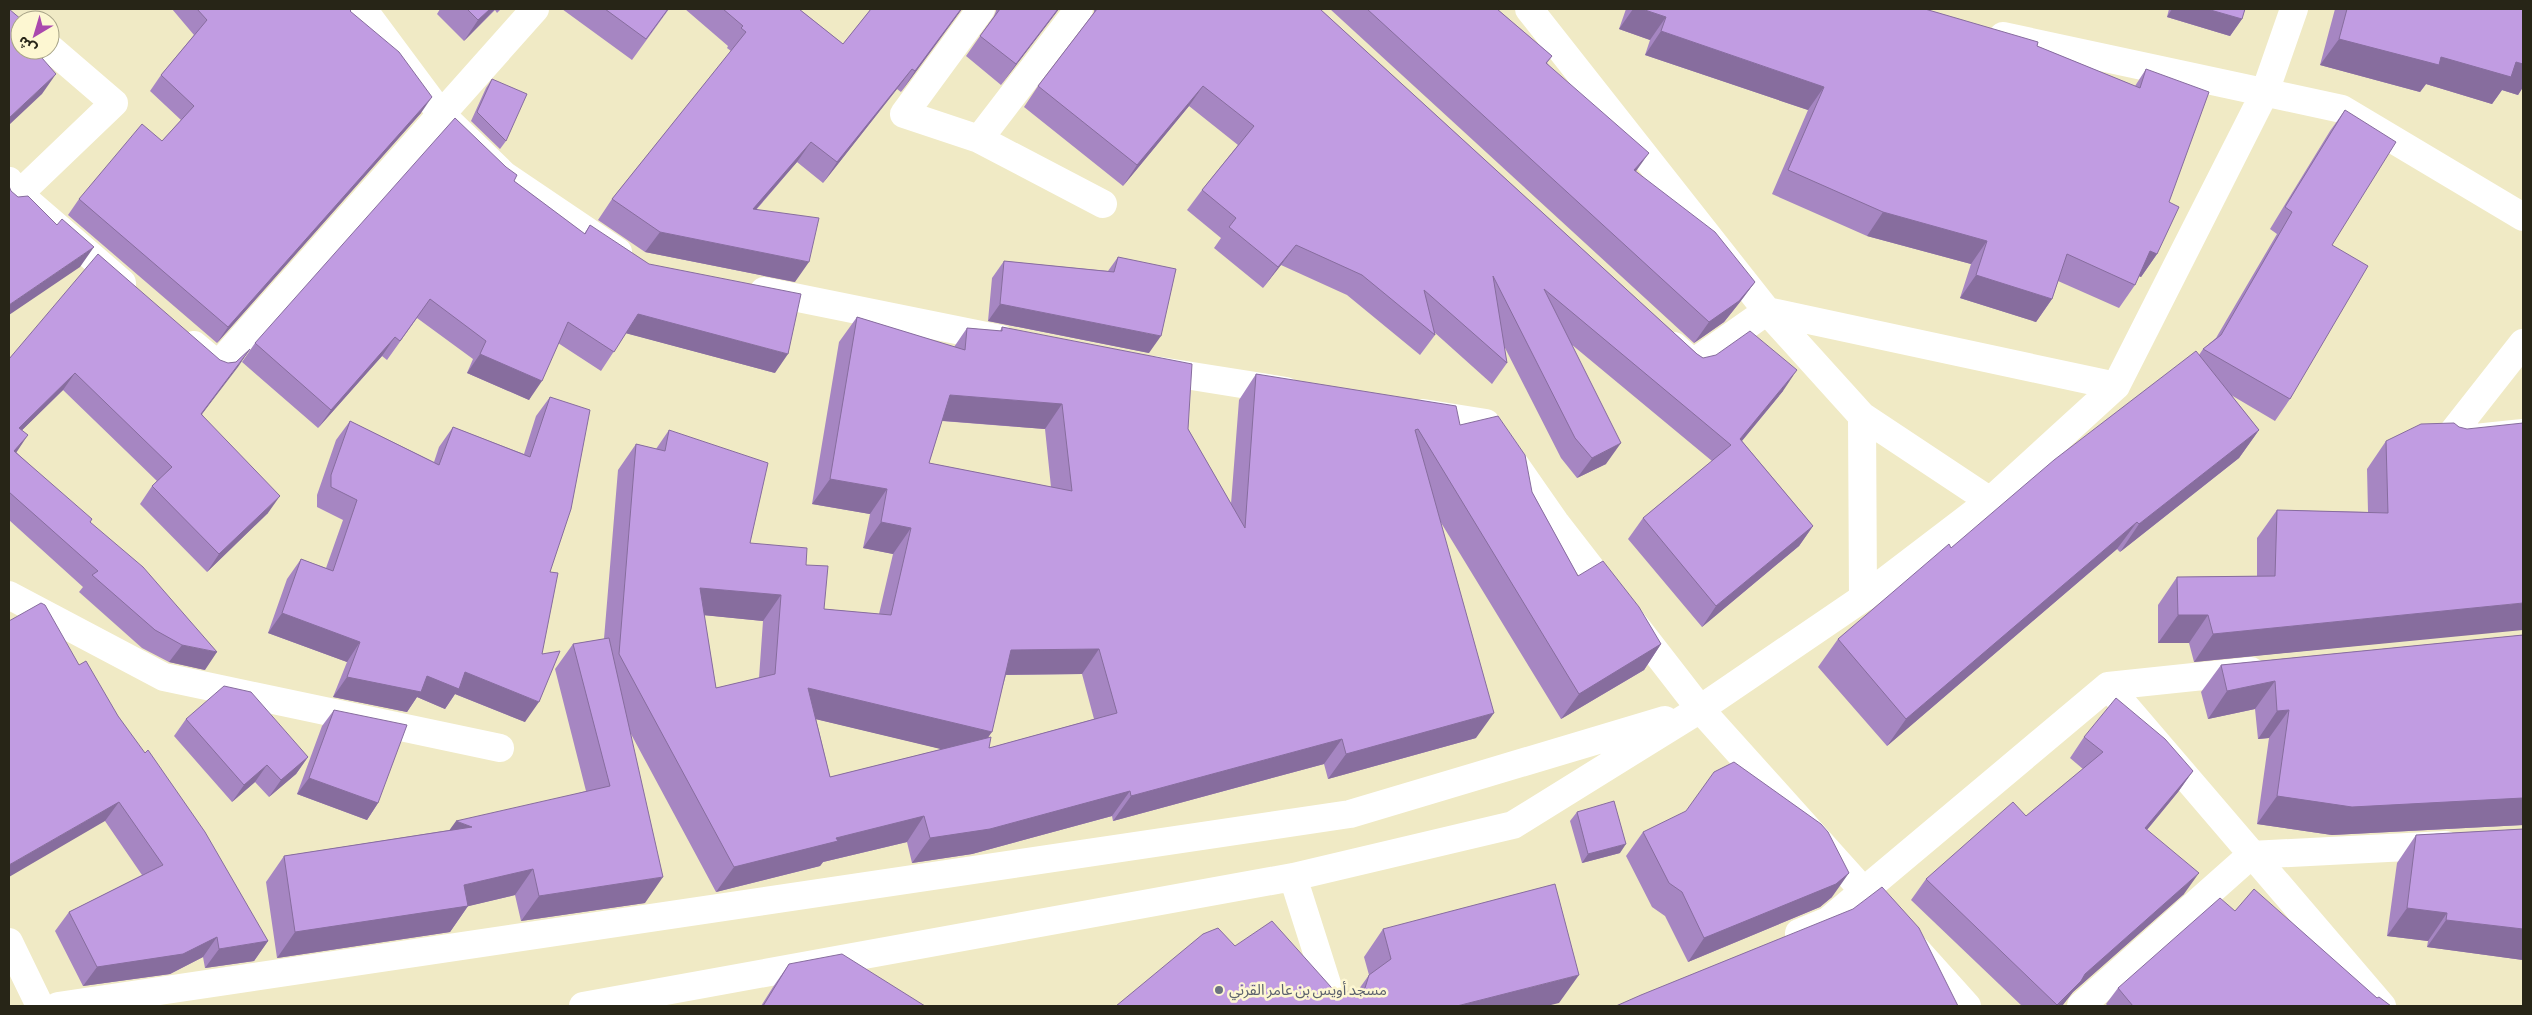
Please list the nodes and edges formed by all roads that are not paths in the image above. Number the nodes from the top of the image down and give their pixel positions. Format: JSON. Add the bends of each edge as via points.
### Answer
{"nodes":[{"id":1,"x":363,"y":9,"type":"edge"},
{"id":2,"x":535,"y":9,"type":"edge"},
{"id":3,"x":981,"y":9,"type":"edge"},
{"id":4,"x":1080,"y":9,"type":"edge"},
{"id":5,"x":1528,"y":9,"type":"edge"},
{"id":6,"x":2294,"y":9,"type":"edge"},
{"id":7,"x":1974,"y":30,"type":"edge"},
{"id":8,"x":60,"y":57,"type":"edge"},
{"id":9,"x":2265,"y":92,"type":"junction"},
{"id":10,"x":441,"y":114,"type":"junction"},
{"id":11,"x":979,"y":139,"type":"junction"},
{"id":12,"x":12,"y":192,"type":"edge"},
{"id":13,"x":1102,"y":204,"type":"dead end"},
{"id":14,"x":2523,"y":217,"type":"edge"},
{"id":15,"x":640,"y":267,"type":"edge"},
{"id":16,"x":744,"y":287,"type":"edge"},
{"id":17,"x":144,"y":302,"type":"edge"},
{"id":18,"x":1767,"y":311,"type":"junction"},
{"id":19,"x":174,"y":327,"type":"edge"},
{"id":20,"x":1656,"y":330,"type":"edge"},
{"id":21,"x":1023,"y":343,"type":"edge"},
{"id":22,"x":2523,"y":343,"type":"edge"},
{"id":23,"x":1129,"y":365,"type":"edge"},
{"id":24,"x":2116,"y":386,"type":"junction"},
{"id":25,"x":1312,"y":396,"type":"edge"},
{"id":26,"x":1399,"y":409,"type":"edge"},
{"id":27,"x":1862,"y":416,"type":"junction"},
{"id":28,"x":2523,"y":433,"type":"edge"},
{"id":29,"x":1990,"y":501,"type":"junction"},
{"id":30,"x":9,"y":595,"type":"edge"},
{"id":31,"x":1863,"y":598,"type":"junction"},
{"id":32,"x":2276,"y":669,"type":"edge"},
{"id":33,"x":2108,"y":686,"type":"junction"},
{"id":34,"x":1700,"y":709,"type":"junction"},
{"id":35,"x":500,"y":748,"type":"dead end"},
{"id":36,"x":2475,"y":843,"type":"edge"},
{"id":37,"x":2251,"y":855,"type":"junction"},
{"id":38,"x":1293,"y":877,"type":"junction"},
{"id":39,"x":1864,"y":890,"type":"junction"},
{"id":40,"x":9,"y":942,"type":"edge"},
{"id":41,"x":1774,"y":943,"type":"edge"},
{"id":42,"x":40,"y":1006,"type":"edge"},
{"id":43,"x":58,"y":1006,"type":"edge"},
{"id":44,"x":583,"y":1006,"type":"edge"},
{"id":45,"x":1334,"y":1006,"type":"edge"},
{"id":46,"x":1967,"y":1006,"type":"edge"},
{"id":47,"x":2080,"y":1006,"type":"edge"},
{"id":48,"x":2382,"y":1006,"type":"edge"}],
"edges":[{"from":1,"to":10,"type":"street"},
{"from":2,"to":10,"type":"street"},
{"from":3,"to":11,"type":"street","via":[[904,114]]},
{"from":4,"to":11,"type":"street"},
{"from":5,"to":18,"type":"street"},
{"from":6,"to":9,"type":"street"},
{"from":7,"to":9,"type":"street"},
{"from":8,"to":12,"type":"street","via":[[114,103]]},
{"from":9,"to":14,"type":"street","via":[[2342,109]]},
{"from":9,"to":24,"type":"street"},
{"from":10,"to":15,"type":"street","via":[[504,175]]},
{"from":10,"to":19,"type":"street","via":[[218,366]]},
{"from":11,"to":13,"type":"street"},
{"from":12,"to":17,"type":"street"},
{"from":16,"to":21,"type":"street"},
{"from":18,"to":20,"type":"street","via":[[1693,363]]},
{"from":18,"to":24,"type":"street"},
{"from":18,"to":27,"type":"street"},
{"from":22,"to":28,"type":"street","via":[[2446,441]]},
{"from":23,"to":25,"type":"street"},
{"from":24,"to":29,"type":"street"},
{"from":26,"to":34,"type":"street","via":[[1486,423],[1554,522]]},
{"from":27,"to":29,"type":"street"},
{"from":27,"to":31,"type":"street"},
{"from":29,"to":31,"type":"street"},
{"from":30,"to":35,"type":"street","via":[[164,677]]},
{"from":31,"to":34,"type":"street"},
{"from":32,"to":33,"type":"street"},
{"from":33,"to":37,"type":"street"},
{"from":33,"to":39,"type":"street"},
{"from":34,"to":38,"type":"street","via":[[1512,825]]},
{"from":34,"to":39,"type":"street"},
{"from":34,"to":43,"type":"street","via":[[1350,814]]},
{"from":36,"to":37,"type":"street"},
{"from":37,"to":47,"type":"street"},
{"from":37,"to":48,"type":"street"},
{"from":38,"to":44,"type":"street"},
{"from":38,"to":45,"type":"street"},
{"from":39,"to":41,"type":"street","via":[[1828,921]]},
{"from":39,"to":46,"type":"street"},
{"from":40,"to":42,"type":"street"}]}
